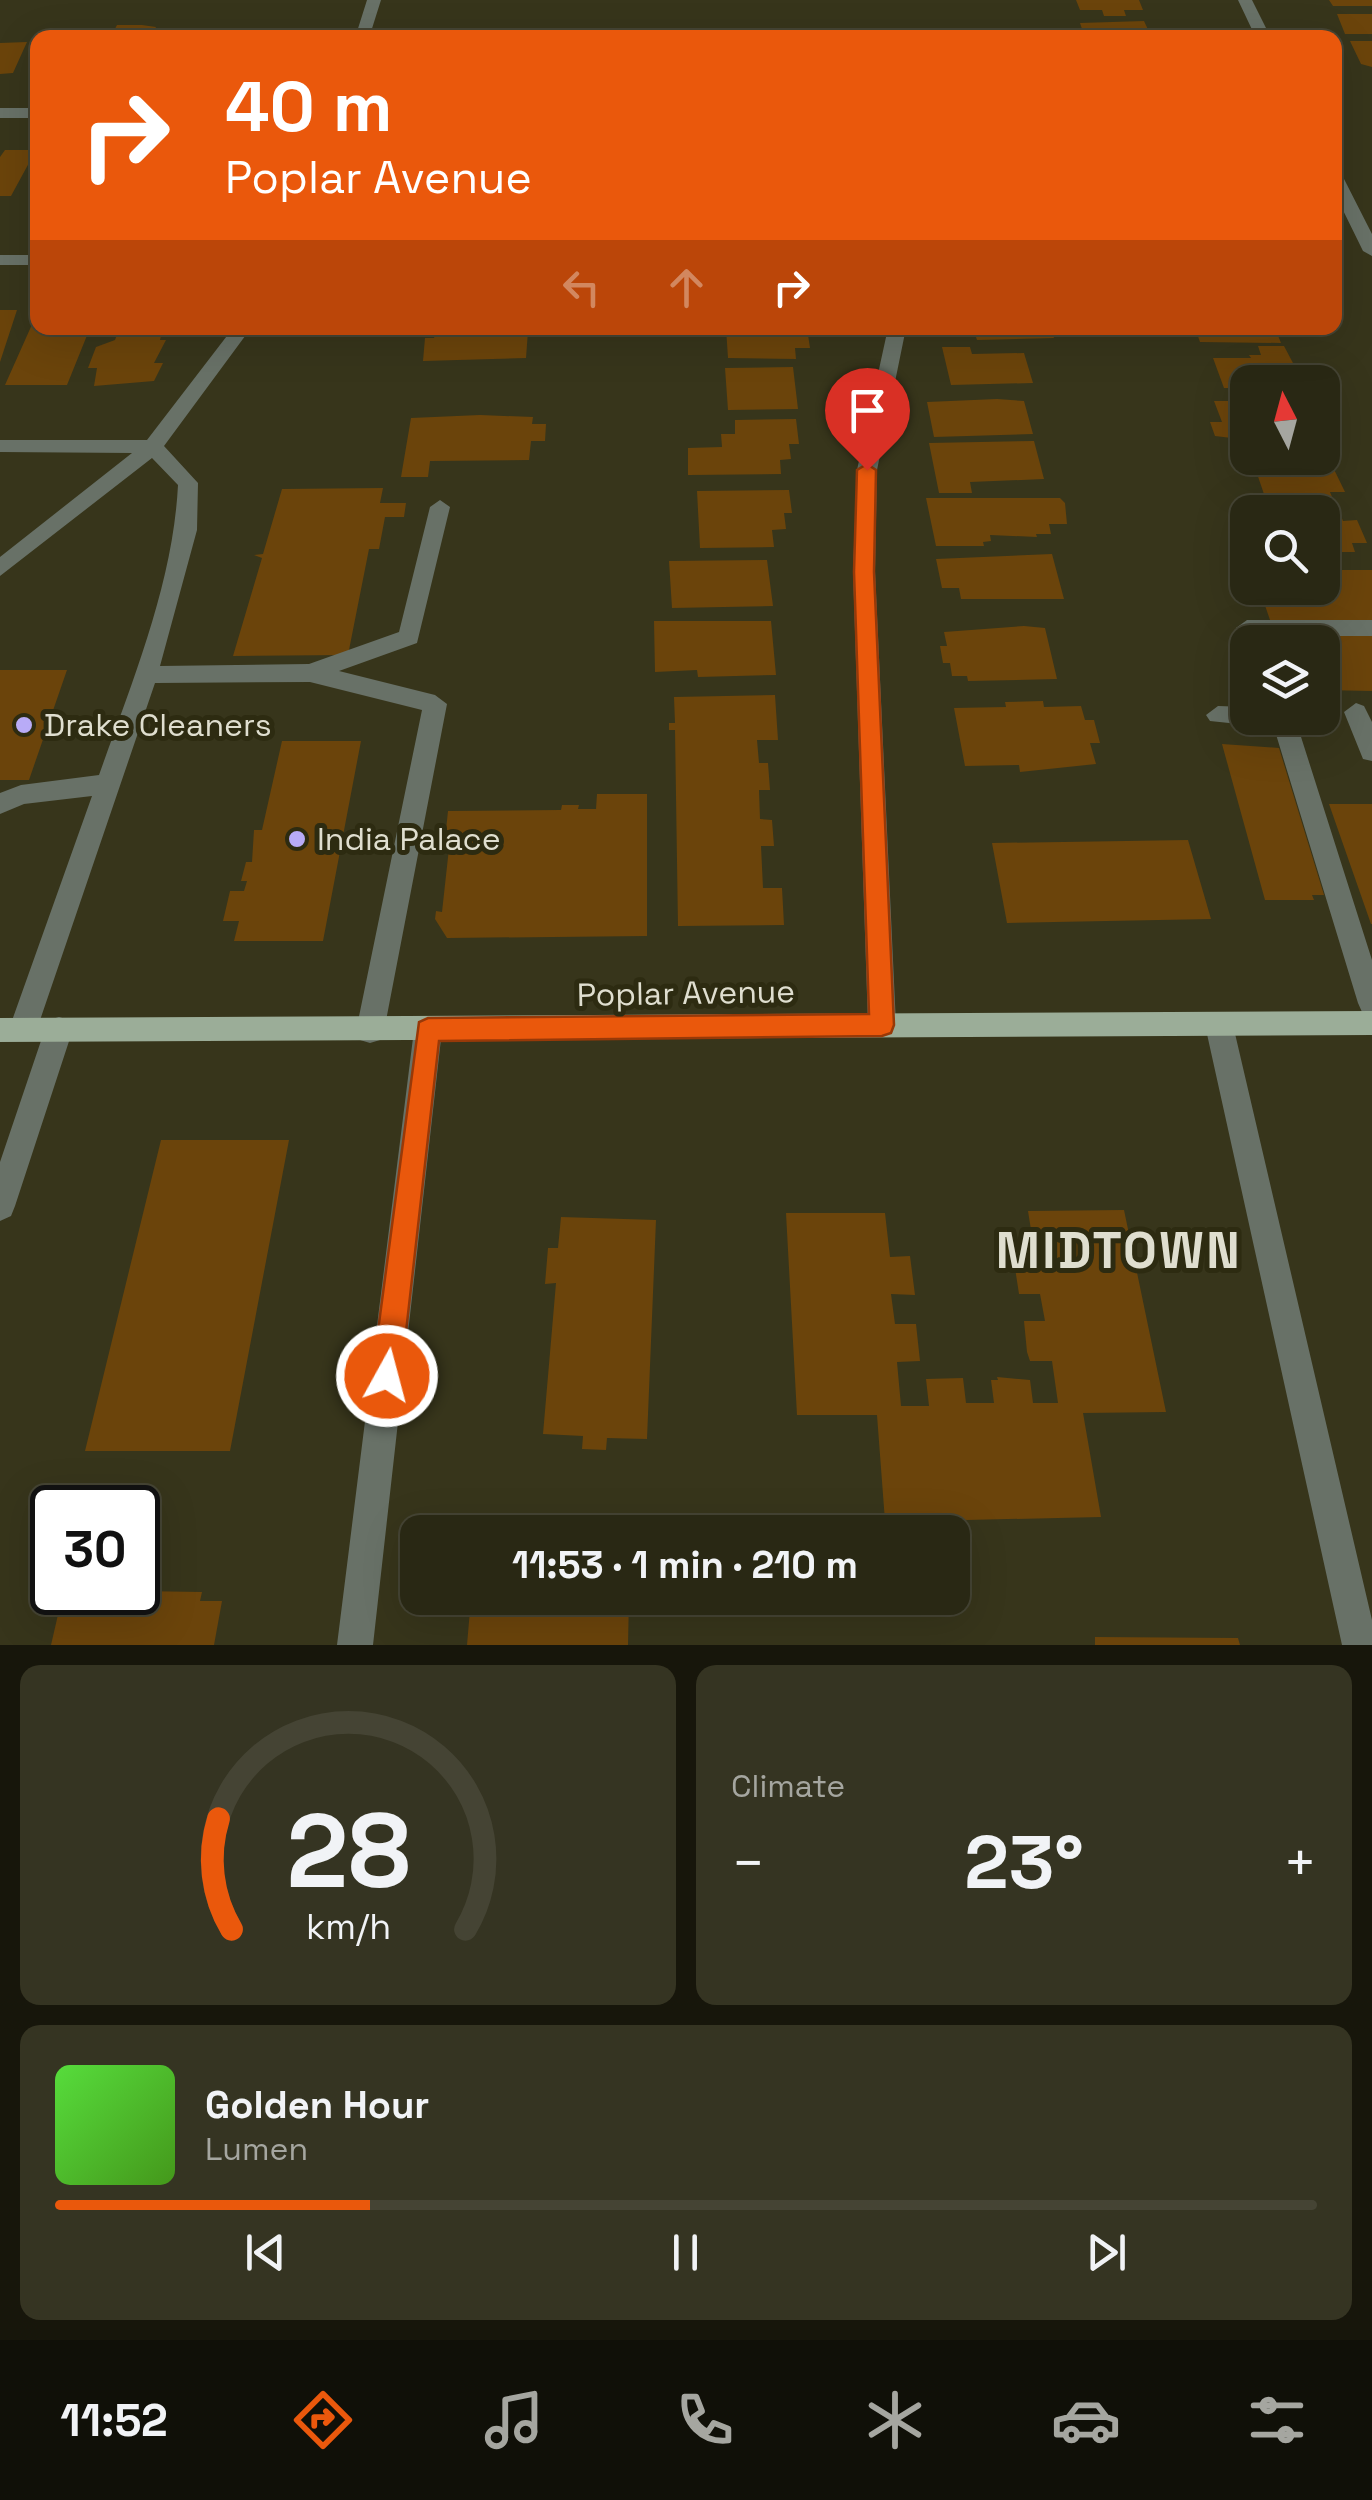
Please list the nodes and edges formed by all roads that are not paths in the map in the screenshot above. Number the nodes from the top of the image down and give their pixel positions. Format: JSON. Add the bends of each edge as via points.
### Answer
{"nodes":[{"id":1,"x":374,"y":0,"type":"edge"},
{"id":2,"x":1245,"y":0,"type":"edge"},
{"id":3,"x":365,"y":30,"type":"edge"},
{"id":4,"x":1260,"y":30,"type":"edge"},
{"id":5,"x":30,"y":113,"type":"edge"},
{"id":6,"x":0,"y":114,"type":"edge"},
{"id":7,"x":1342,"y":192,"type":"edge"},
{"id":8,"x":1372,"y":251,"type":"edge"},
{"id":9,"x":0,"y":260,"type":"edge"},
{"id":10,"x":30,"y":260,"type":"edge"},
{"id":11,"x":237,"y":335,"type":"edge"},
{"id":12,"x":896,"y":335,"type":"edge"},
{"id":13,"x":0,"y":446,"type":"edge"},
{"id":14,"x":153,"y":447,"type":"junction"},
{"id":15,"x":440,"y":507,"type":"dead end"},
{"id":16,"x":0,"y":568,"type":"edge"},
{"id":17,"x":1340,"y":628,"type":"edge"},
{"id":18,"x":1372,"y":628,"type":"edge"},
{"id":19,"x":310,"y":674,"type":"junction"},
{"id":20,"x":146,"y":675,"type":"junction"},
{"id":21,"x":1356,"y":712,"type":"dead end"},
{"id":22,"x":1218,"y":715,"type":"dead end"},
{"id":23,"x":1230,"y":715,"type":"edge"},
{"id":24,"x":1288,"y":735,"type":"edge"},
{"id":25,"x":1372,"y":752,"type":"edge"},
{"id":26,"x":108,"y":784,"type":"junction"},
{"id":27,"x":0,"y":804,"type":"edge"},
{"id":28,"x":1372,"y":1003,"type":"edge"},
{"id":29,"x":1372,"y":1023,"type":"edge"},
{"id":30,"x":882,"y":1025,"type":"junction"},
{"id":31,"x":1218,"y":1026,"type":"junction"},
{"id":32,"x":59,"y":1028,"type":"junction"},
{"id":33,"x":11,"y":1029,"type":"edge"},
{"id":34,"x":370,"y":1030,"type":"junction"},
{"id":35,"x":428,"y":1030,"type":"junction"},
{"id":36,"x":0,"y":1206,"type":"edge"},
{"id":37,"x":355,"y":1645,"type":"edge"},
{"id":38,"x":1360,"y":1645,"type":"edge"}],
"edges":[{"from":1,"to":3,"type":"street"},
{"from":2,"to":4,"type":"street"},
{"from":5,"to":6,"type":"street"},
{"from":7,"to":8,"type":"street"},
{"from":9,"to":10,"type":"street"},
{"from":11,"to":14,"type":"street"},
{"from":12,"to":30,"type":"street","via":[[867,470],[864,572]]},
{"from":13,"to":14,"type":"street"},
{"from":14,"to":16,"type":"street"},
{"from":14,"to":20,"type":"street","via":[[188,483],[186,530]]},
{"from":15,"to":19,"type":"street","via":[[409,637]]},
{"from":17,"to":18,"type":"street"},
{"from":19,"to":20,"type":"street"},
{"from":19,"to":34,"type":"street","via":[[435,704]]},
{"from":20,"to":26,"type":"street"},
{"from":21,"to":25,"type":"street"},
{"from":22,"to":23,"type":"street"},
{"from":24,"to":28,"type":"street"},
{"from":26,"to":27,"type":"street","via":[[20,794]]},
{"from":26,"to":33,"type":"street"},
{"from":29,"to":31,"type":"main road","name":"Poplar Avenue"},
{"from":30,"to":31,"type":"main road","name":"Poplar Avenue"},
{"from":30,"to":35,"type":"main road","name":"Poplar Avenue"},
{"from":31,"to":38,"type":"street"},
{"from":32,"to":33,"type":"main road","name":"Poplar Avenue"},
{"from":32,"to":34,"type":"main road","name":"Poplar Avenue"},
{"from":32,"to":36,"type":"street"},
{"from":34,"to":35,"type":"main road","name":"Poplar Avenue"},
{"from":35,"to":37,"type":"street"}]}
